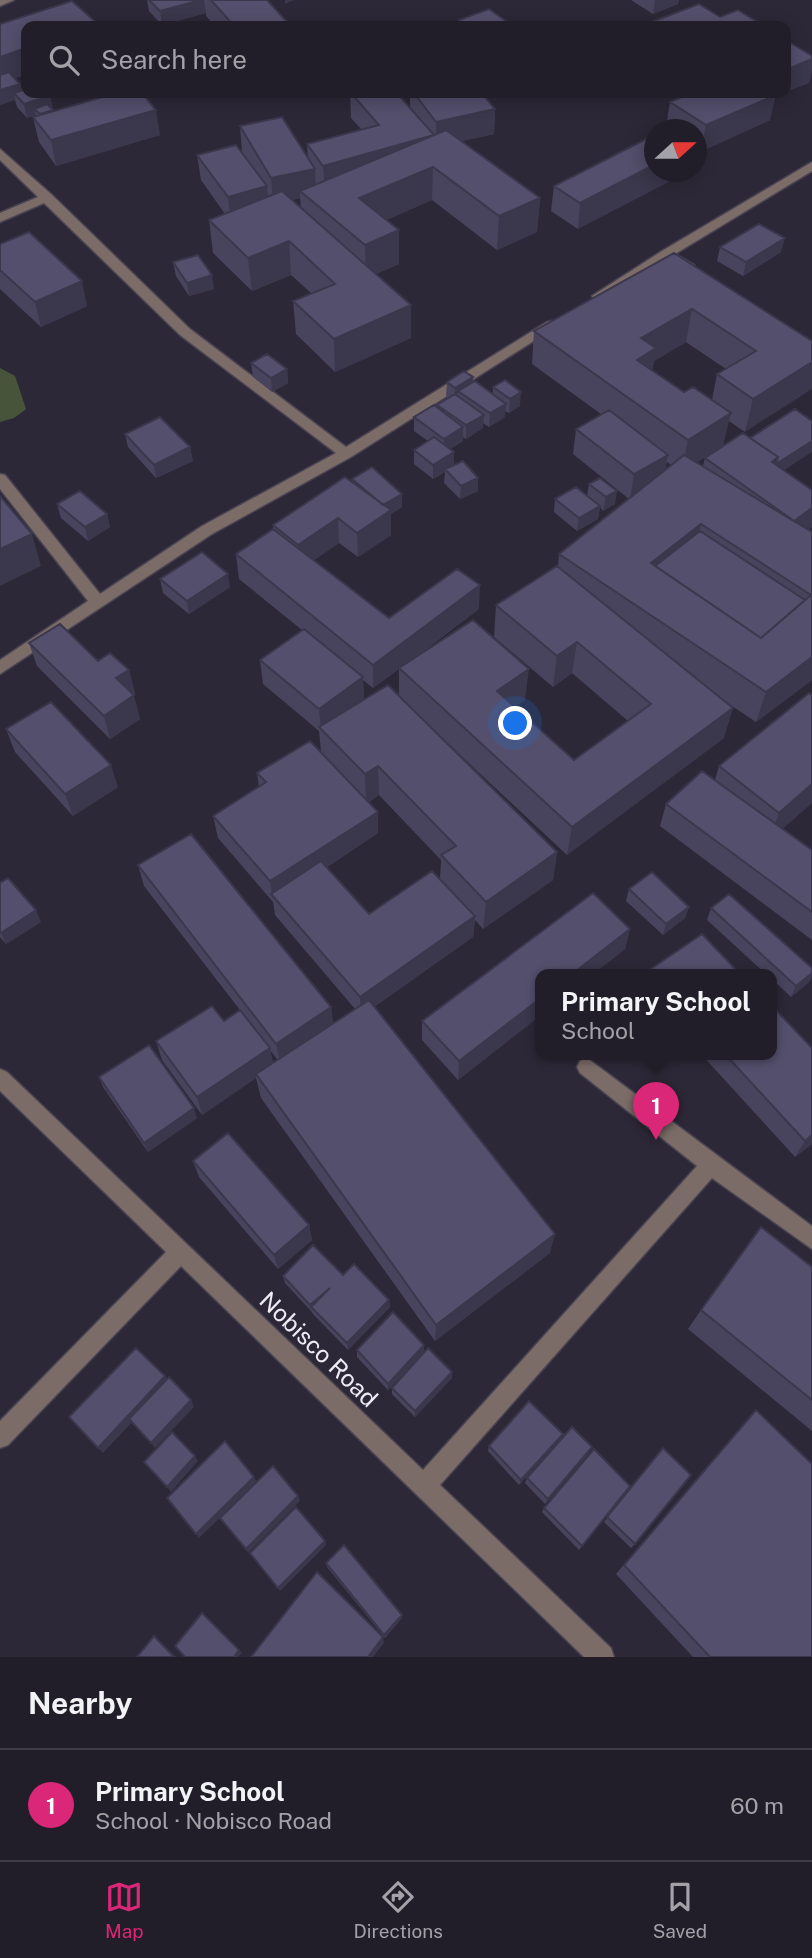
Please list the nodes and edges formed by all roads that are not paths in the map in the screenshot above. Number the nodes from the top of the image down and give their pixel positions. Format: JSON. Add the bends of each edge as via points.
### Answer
{"nodes":[{"id":1,"x":9,"y":0,"type":"edge"},
{"id":2,"x":0,"y":3,"type":"edge"},
{"id":3,"x":0,"y":153,"type":"edge"},
{"id":4,"x":812,"y":166,"type":"edge"},
{"id":5,"x":47,"y":197,"type":"junction"},
{"id":6,"x":0,"y":218,"type":"edge"},
{"id":7,"x":666,"y":254,"type":"junction"},
{"id":8,"x":699,"y":274,"type":"edge"},
{"id":9,"x":346,"y":454,"type":"junction"},
{"id":10,"x":0,"y":479,"type":"edge"},
{"id":11,"x":98,"y":603,"type":"junction"},
{"id":12,"x":0,"y":668,"type":"edge"},
{"id":13,"x":587,"y":1067,"type":"dead end"},
{"id":14,"x":0,"y":1078,"type":"edge"},
{"id":15,"x":711,"y":1165,"type":"junction"},
{"id":16,"x":812,"y":1239,"type":"edge"},
{"id":17,"x":180,"y":1252,"type":"junction"},
{"id":18,"x":0,"y":1437,"type":"edge"},
{"id":19,"x":424,"y":1486,"type":"junction"},
{"id":20,"x":602,"y":1657,"type":"edge"}],
"edges":[{"from":1,"to":2,"type":"street"},
{"from":3,"to":5,"type":"street"},
{"from":4,"to":7,"type":"street"},
{"from":5,"to":6,"type":"street"},
{"from":5,"to":9,"type":"street","via":[[185,332]]},
{"from":7,"to":8,"type":"street"},
{"from":7,"to":9,"type":"street"},
{"from":9,"to":11,"type":"street","via":[[207,530]]},
{"from":10,"to":11,"type":"street"},
{"from":11,"to":12,"type":"street"},
{"from":13,"to":15,"type":"street"},
{"from":14,"to":17,"type":"street","name":"Nobisco Road"},
{"from":15,"to":16,"type":"street"},
{"from":15,"to":19,"type":"street"},
{"from":17,"to":18,"type":"street"},
{"from":17,"to":19,"type":"street","name":"Nobisco Road"},
{"from":19,"to":20,"type":"street","name":"Nobisco Road"}]}
